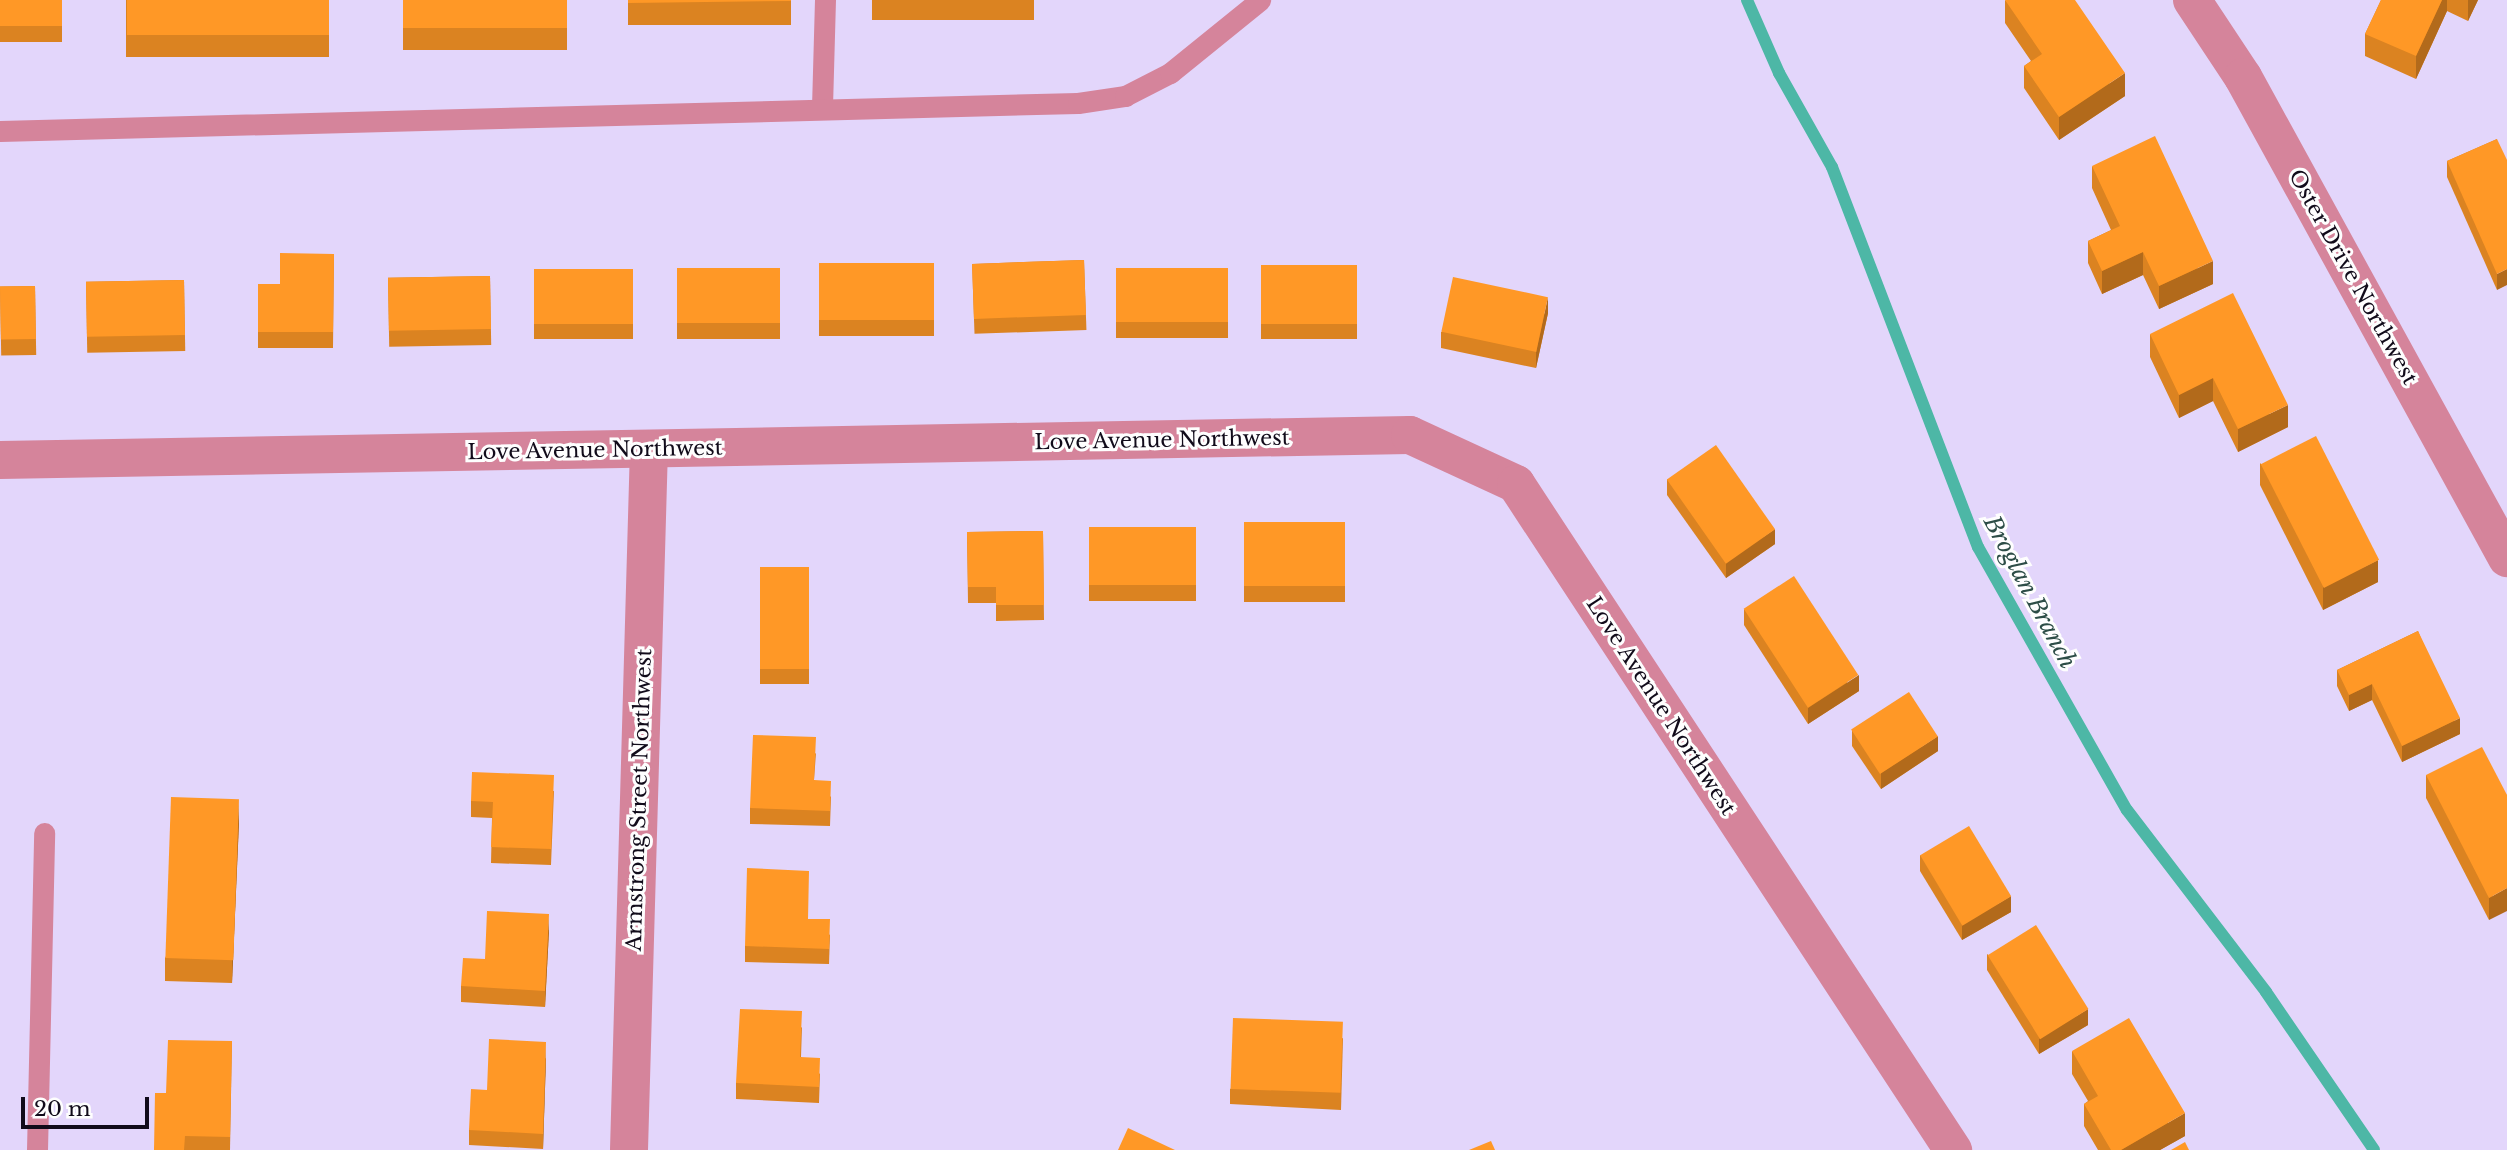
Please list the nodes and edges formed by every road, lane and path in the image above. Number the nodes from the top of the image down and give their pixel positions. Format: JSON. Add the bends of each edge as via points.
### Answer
{"nodes":[{"id":1,"x":825,"y":0,"type":"edge"},
{"id":2,"x":1260,"y":0,"type":"edge"},
{"id":3,"x":2192,"y":0,"type":"edge"},
{"id":4,"x":822,"y":107,"type":"junction"},
{"id":5,"x":0,"y":131,"type":"edge"},
{"id":6,"x":649,"y":449,"type":"junction"},
{"id":7,"x":0,"y":460,"type":"edge"},
{"id":8,"x":2507,"y":558,"type":"edge"},
{"id":9,"x":44,"y":833,"type":"dead end"},
{"id":10,"x":37,"y":1150,"type":"edge"},
{"id":11,"x":629,"y":1150,"type":"edge"},
{"id":12,"x":1954,"y":1150,"type":"edge"}],
"edges":[{"from":1,"to":4,"type":"lane"},
{"from":2,"to":4,"type":"lane","via":[[1170,74],[1125,96],[1078,103]]},
{"from":3,"to":8,"type":"street","name":"Oster Drive Northwest","via":[[2243,77]]},
{"from":4,"to":5,"type":"lane"},
{"from":6,"to":7,"type":"street","name":"Love Avenue Northwest"},
{"from":6,"to":11,"type":"street","name":"Armstrong Street Northwest"},
{"from":6,"to":12,"type":"street","name":"Love Avenue Northwest","via":[[1410,435],[1517,484]]},
{"from":9,"to":10,"type":"lane"}]}
